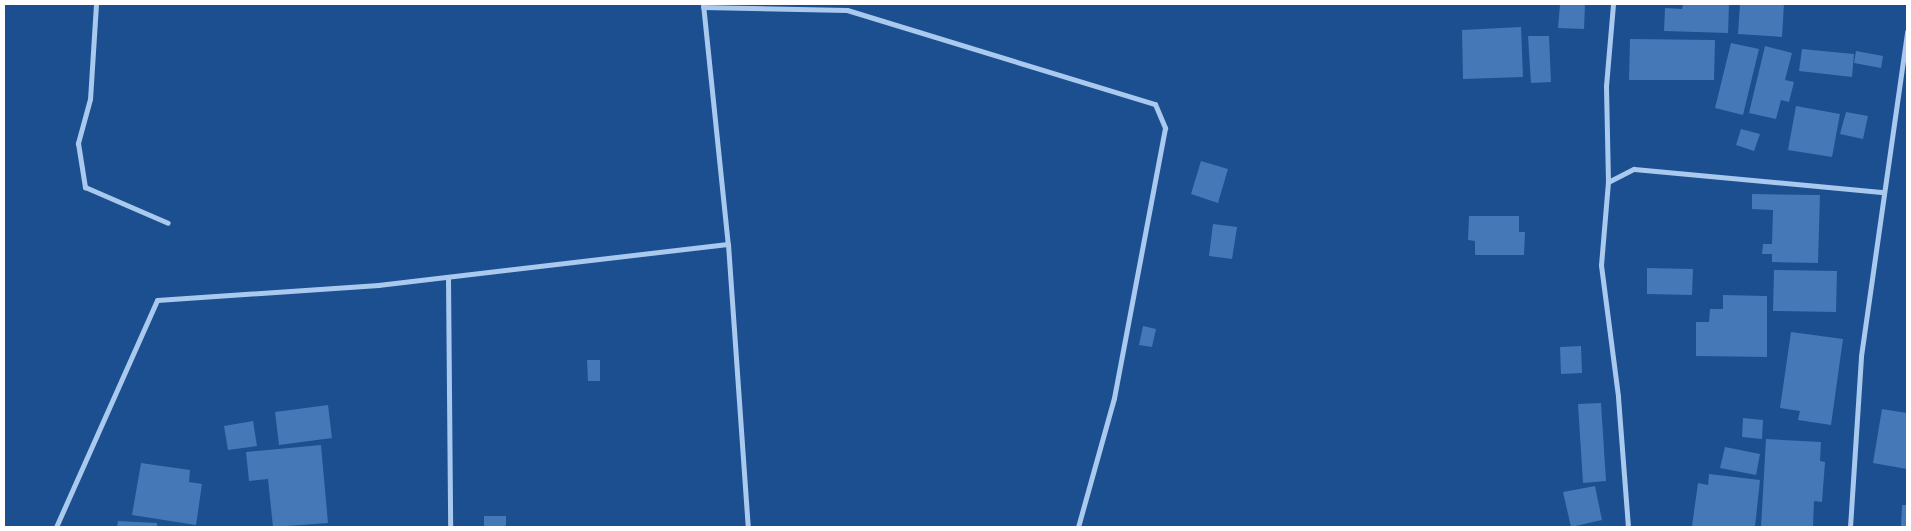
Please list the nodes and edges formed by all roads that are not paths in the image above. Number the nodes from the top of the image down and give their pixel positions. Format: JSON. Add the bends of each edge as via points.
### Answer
{"nodes":[{"id":1,"x":96,"y":4,"type":"edge"},
{"id":2,"x":1613,"y":4,"type":"edge"},
{"id":3,"x":703,"y":6,"type":"edge"},
{"id":4,"x":1907,"y":31,"type":"edge"},
{"id":5,"x":1608,"y":182,"type":"junction"},
{"id":6,"x":1884,"y":192,"type":"junction"},
{"id":7,"x":168,"y":223,"type":"dead end"},
{"id":8,"x":728,"y":244,"type":"junction"},
{"id":9,"x":448,"y":276,"type":"junction"},
{"id":10,"x":56,"y":527,"type":"edge"},
{"id":11,"x":450,"y":527,"type":"edge"},
{"id":12,"x":748,"y":527,"type":"edge"},
{"id":13,"x":1078,"y":527,"type":"edge"},
{"id":14,"x":1628,"y":527,"type":"edge"},
{"id":15,"x":1850,"y":527,"type":"edge"}],
"edges":[{"from":1,"to":7,"type":"street","via":[[90,99],[78,143],[85,187]]},
{"from":2,"to":5,"type":"street","via":[[1606,86]]},
{"from":3,"to":8,"type":"street"},
{"from":3,"to":13,"type":"street","via":[[847,10],[1155,104],[1165,128],[1114,398]]},
{"from":4,"to":6,"type":"street"},
{"from":5,"to":6,"type":"street","via":[[1634,169]]},
{"from":5,"to":14,"type":"street","via":[[1601,266],[1618,396]]},
{"from":6,"to":15,"type":"street","via":[[1861,356]]},
{"from":8,"to":9,"type":"street"},
{"from":8,"to":12,"type":"street"},
{"from":9,"to":10,"type":"street","via":[[157,300]]},
{"from":9,"to":11,"type":"street"}]}
